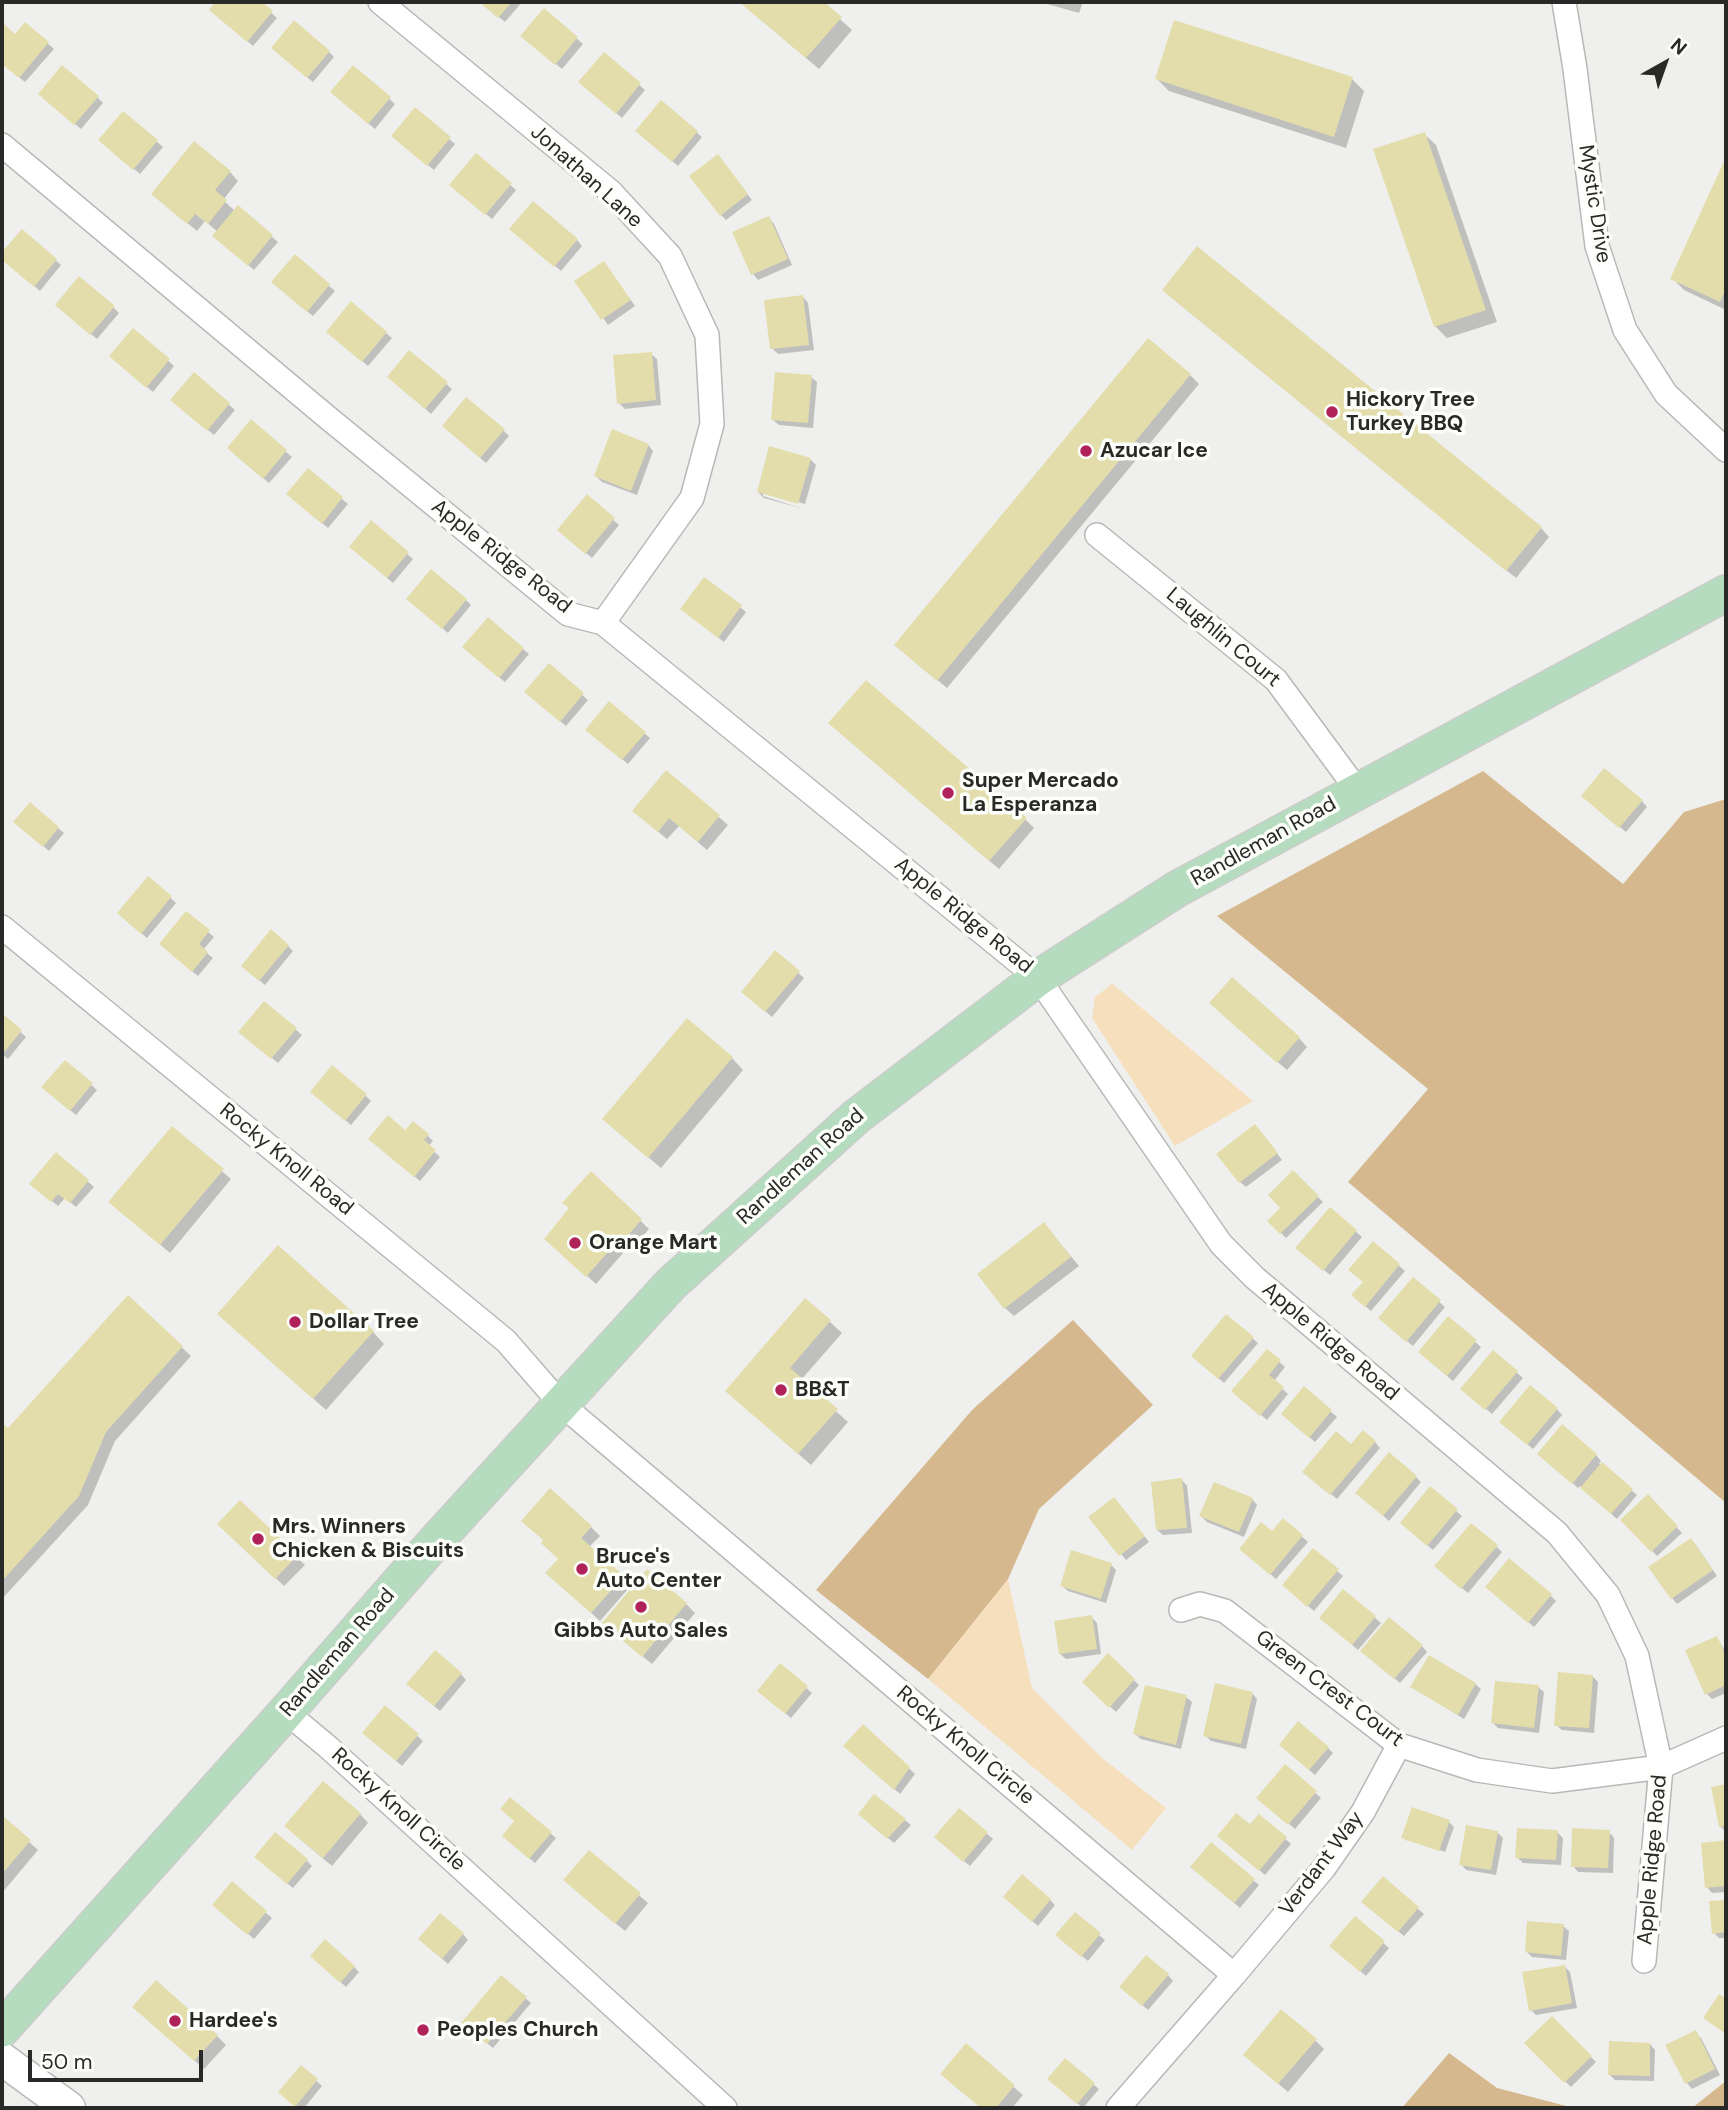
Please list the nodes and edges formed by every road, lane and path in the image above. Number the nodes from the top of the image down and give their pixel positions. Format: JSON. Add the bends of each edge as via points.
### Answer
{"nodes":[{"id":1,"x":380,"y":2,"type":"edge"},
{"id":2,"x":1564,"y":2,"type":"edge"},
{"id":3,"x":2,"y":145,"type":"edge"},
{"id":4,"x":1726,"y":450,"type":"edge"},
{"id":5,"x":1097,"y":535,"type":"dead end"},
{"id":6,"x":1726,"y":593,"type":"edge"},
{"id":7,"x":603,"y":623,"type":"junction"},
{"id":8,"x":1359,"y":790,"type":"junction"},
{"id":9,"x":2,"y":927,"type":"edge"},
{"id":10,"x":1038,"y":978,"type":"junction"},
{"id":11,"x":560,"y":1403,"type":"junction"},
{"id":12,"x":1181,"y":1610,"type":"dead end"},
{"id":13,"x":286,"y":1712,"type":"junction"},
{"id":14,"x":1726,"y":1738,"type":"edge"},
{"id":15,"x":1399,"y":1745,"type":"junction"},
{"id":16,"x":1661,"y":1767,"type":"junction"},
{"id":17,"x":1644,"y":1961,"type":"dead end"},
{"id":18,"x":1234,"y":1975,"type":"junction"},
{"id":19,"x":2,"y":2029,"type":"edge"},
{"id":20,"x":2,"y":2059,"type":"edge"},
{"id":21,"x":69,"y":2108,"type":"edge"},
{"id":22,"x":725,"y":2108,"type":"edge"},
{"id":23,"x":1118,"y":2108,"type":"edge"}],
"edges":[{"from":1,"to":7,"type":"street","name":"Jonathan Lane","via":[[611,192],[670,256],[707,335],[712,424],[692,498]]},
{"from":2,"to":4,"type":"street","name":"Mystic Drive","via":[[1597,246],[1625,330],[1667,394]]},
{"from":3,"to":7,"type":"street","name":"Apple Ridge Road","via":[[568,614]]},
{"from":5,"to":8,"type":"street","name":"Laughlin Court","via":[[1276,680]]},
{"from":6,"to":8,"type":"main road","name":"Randleman Road"},
{"from":7,"to":10,"type":"street","name":"Apple Ridge Road"},
{"from":8,"to":10,"type":"main road","name":"Randleman Road","via":[[1177,889]]},
{"from":9,"to":11,"type":"street","name":"Rocky Knoll Road","via":[[506,1341]]},
{"from":10,"to":11,"type":"main road","name":"Randleman Road","via":[[858,1116],[671,1284]]},
{"from":10,"to":16,"type":"street","name":"Apple Ridge Road","via":[[1221,1244],[1255,1278],[1557,1533],[1608,1595],[1637,1656]]},
{"from":11,"to":13,"type":"main road","name":"Randleman Road"},
{"from":11,"to":18,"type":"street","name":"Rocky Knoll Circle"},
{"from":12,"to":15,"type":"street","name":"Green Crest Court","via":[[1200,1604],[1225,1611]]},
{"from":13,"to":19,"type":"main road","name":"Randleman Road"},
{"from":13,"to":22,"type":"street","name":"Rocky Knoll Circle"},
{"from":14,"to":16,"type":"street","name":"Green Crest Court"},
{"from":15,"to":16,"type":"street","name":"Green Crest Court","via":[[1476,1770],[1552,1781]]},
{"from":15,"to":18,"type":"street","name":"Verdant Way","via":[[1363,1812],[1324,1868]]},
{"from":16,"to":17,"type":"street","name":"Apple Ridge Road"},
{"from":18,"to":23,"type":"street"},
{"from":20,"to":21,"type":"main road"}]}
